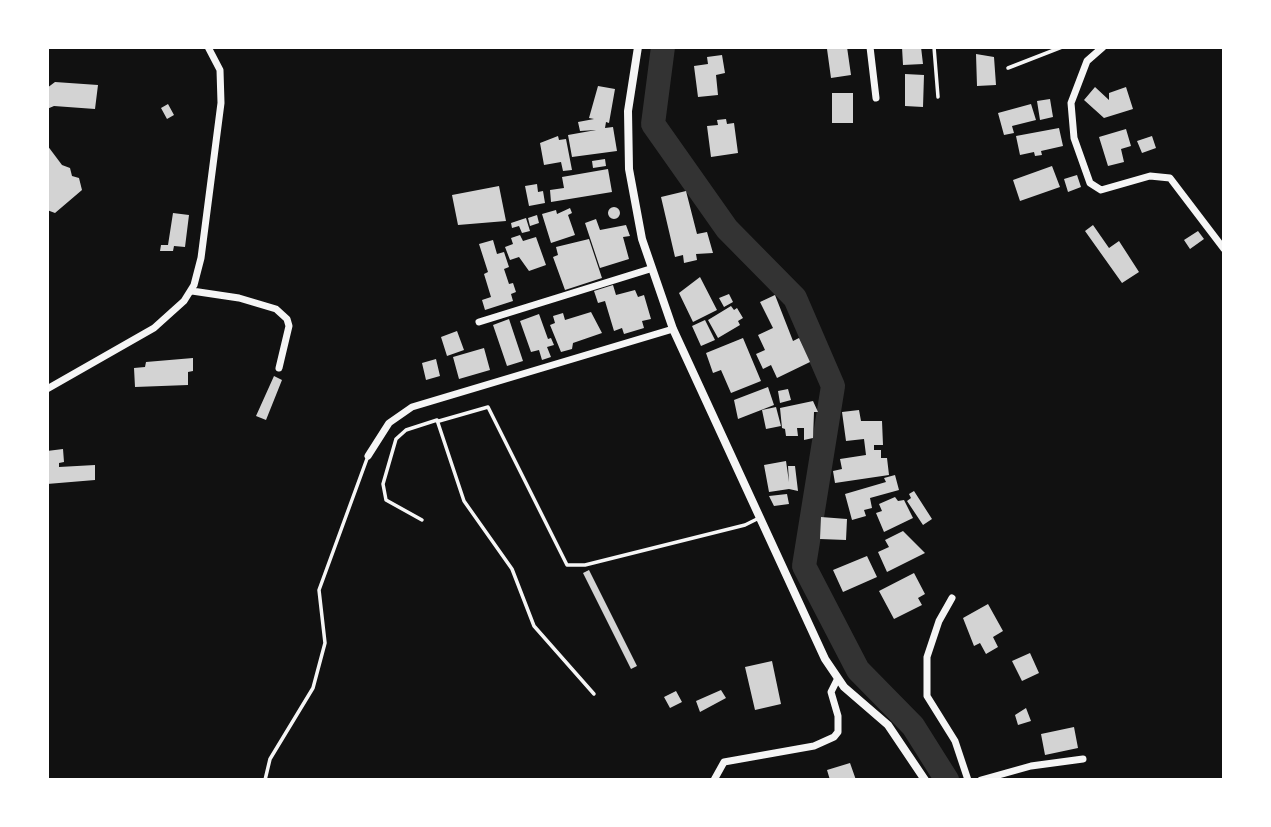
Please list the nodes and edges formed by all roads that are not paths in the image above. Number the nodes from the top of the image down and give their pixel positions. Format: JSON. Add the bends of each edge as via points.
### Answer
{"nodes":[{"id":1,"x":208,"y":47,"type":"edge"},
{"id":2,"x":638,"y":47,"type":"edge"},
{"id":3,"x":870,"y":47,"type":"edge"},
{"id":4,"x":934,"y":47,"type":"edge"},
{"id":5,"x":1062,"y":47,"type":"edge"},
{"id":6,"x":1103,"y":47,"type":"edge"},
{"id":7,"x":1008,"y":68,"type":"dead end"},
{"id":8,"x":938,"y":97,"type":"dead end"},
{"id":9,"x":876,"y":98,"type":"dead end"},
{"id":10,"x":1224,"y":248,"type":"edge"},
{"id":11,"x":650,"y":269,"type":"junction"},
{"id":12,"x":192,"y":291,"type":"junction"},
{"id":13,"x":479,"y":322,"type":"dead end"},
{"id":14,"x":673,"y":329,"type":"junction"},
{"id":15,"x":279,"y":368,"type":"dead end"},
{"id":16,"x":47,"y":389,"type":"edge"},
{"id":17,"x":439,"y":421,"type":"junction"},
{"id":18,"x":368,"y":456,"type":"joint"},
{"id":19,"x":761,"y":518,"type":"junction"},
{"id":20,"x":422,"y":520,"type":"dead end"},
{"id":21,"x":952,"y":598,"type":"dead end"},
{"id":22,"x":837,"y":680,"type":"junction"},
{"id":23,"x":594,"y":694,"type":"dead end"},
{"id":24,"x":1083,"y":758,"type":"dead end"},
{"id":25,"x":265,"y":780,"type":"edge"},
{"id":26,"x":714,"y":780,"type":"edge"},
{"id":27,"x":925,"y":780,"type":"edge"},
{"id":28,"x":968,"y":780,"type":"edge"},
{"id":29,"x":981,"y":780,"type":"edge"}],
"edges":[{"from":1,"to":12,"type":"street","via":[[220,70],[221,103],[201,258]]},
{"from":2,"to":11,"type":"street","via":[[628,111],[628,151]]},
{"from":3,"to":9,"type":"street"},
{"from":4,"to":8,"type":"lane"},
{"from":5,"to":7,"type":"lane"},
{"from":6,"to":10,"type":"street","via":[[1087,61],[1071,103],[1074,138],[1090,183],[1101,190],[1150,176],[1170,178]]},
{"from":11,"to":13,"type":"street"},
{"from":11,"to":14,"type":"street"},
{"from":12,"to":15,"type":"street","via":[[276,309],[289,326]]},
{"from":12,"to":16,"type":"street","via":[[153,328]]},
{"from":14,"to":18,"type":"street","via":[[412,407],[389,423]]},
{"from":14,"to":19,"type":"street"},
{"from":17,"to":19,"type":"lane","via":[[488,407],[567,565],[585,565]]},
{"from":17,"to":20,"type":"lane","via":[[406,430],[396,439],[383,484],[386,500]]},
{"from":17,"to":23,"type":"lane","via":[[464,501],[512,569],[534,625]]},
{"from":18,"to":25,"type":"lane","via":[[319,590],[325,643],[313,688],[270,759]]},
{"from":19,"to":22,"type":"street"},
{"from":21,"to":28,"type":"street","via":[[927,657],[927,696],[955,741]]},
{"from":22,"to":26,"type":"street","via":[[831,692],[838,716],[834,737],[814,746],[724,762]]},
{"from":22,"to":27,"type":"street","via":[[888,725]]},
{"from":24,"to":29,"type":"street"}]}
